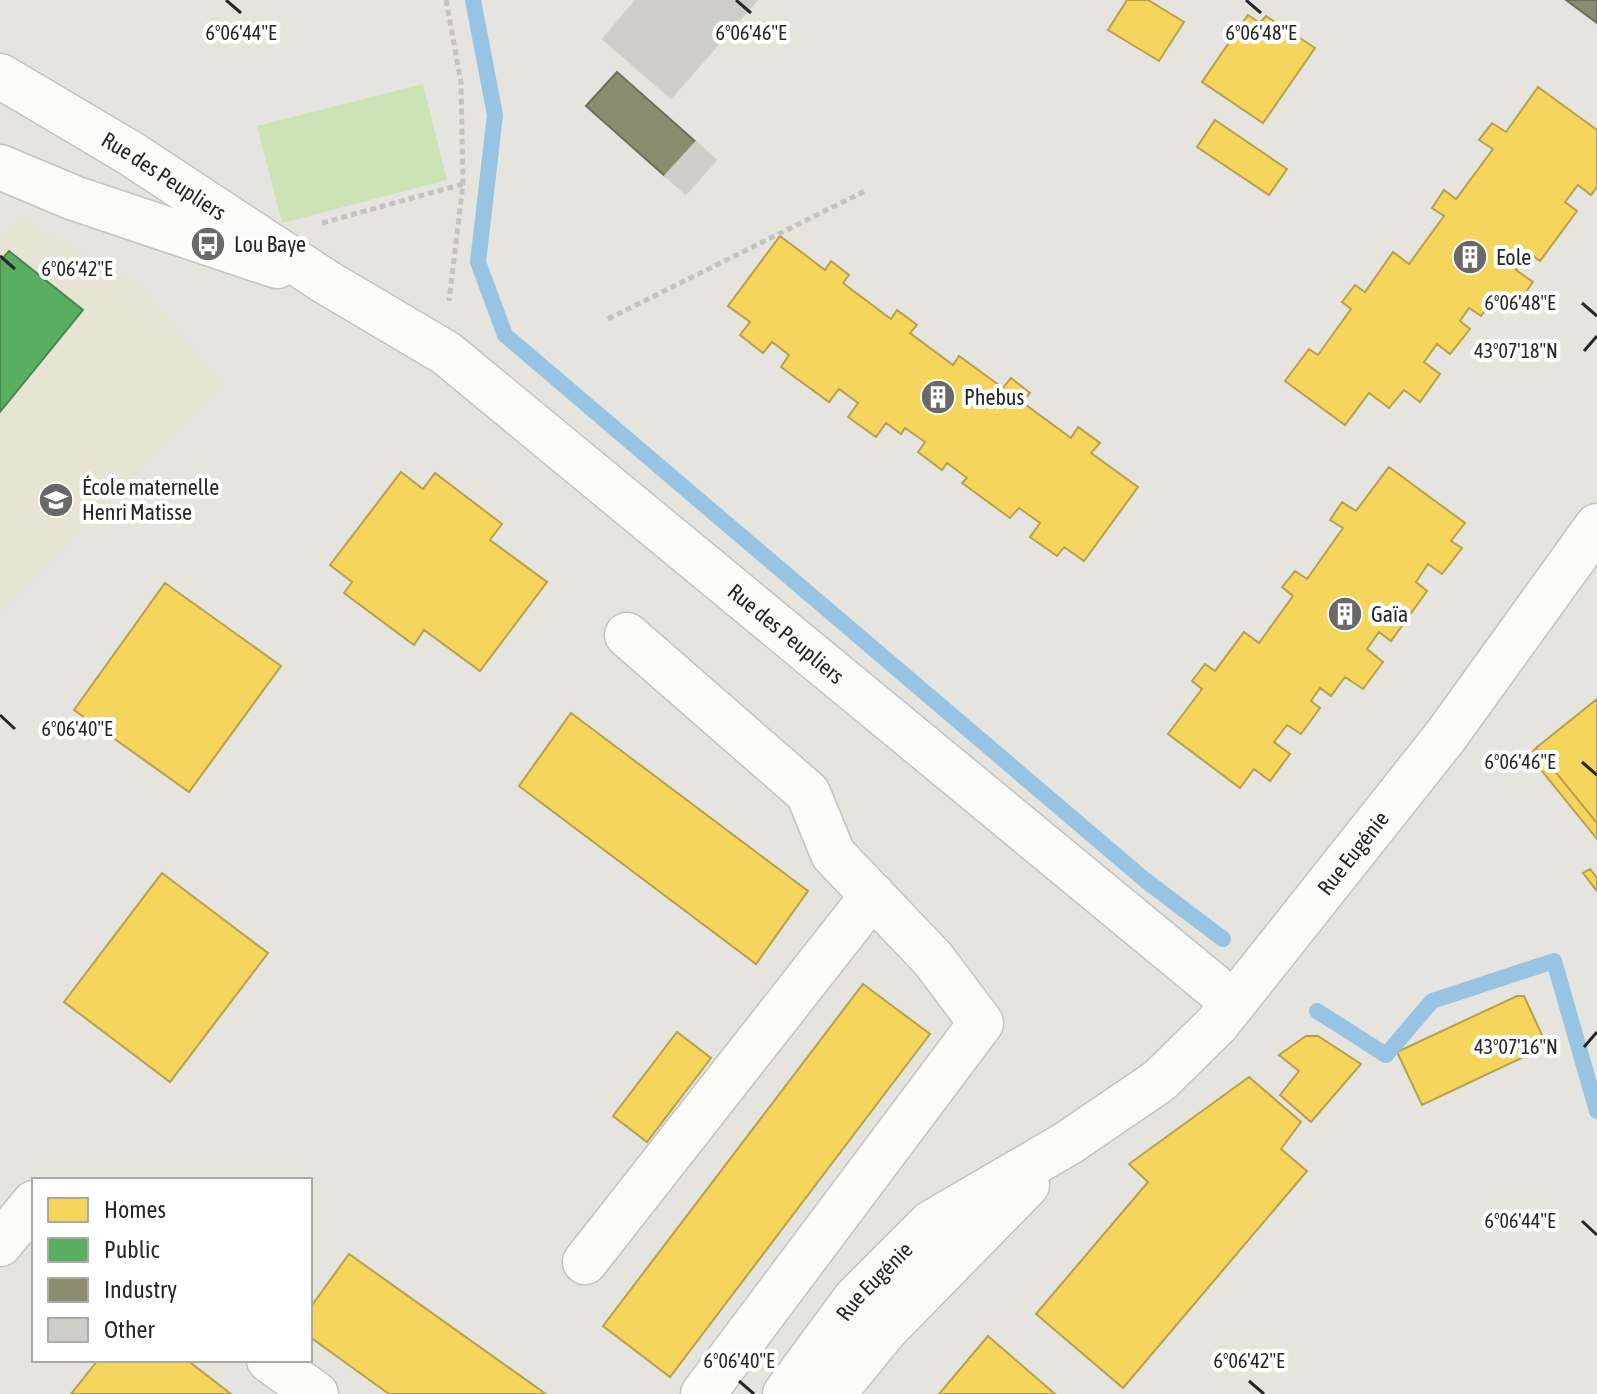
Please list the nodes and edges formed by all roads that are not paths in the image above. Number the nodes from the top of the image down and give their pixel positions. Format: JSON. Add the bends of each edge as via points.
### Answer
{"nodes":[{"id":1,"x":0,"y":76,"type":"edge"},
{"id":2,"x":0,"y":167,"type":"edge"},
{"id":3,"x":326,"y":282,"type":"junction"},
{"id":4,"x":1597,"y":526,"type":"edge"},
{"id":5,"x":627,"y":635,"type":"dead end"},
{"id":6,"x":873,"y":895,"type":"junction"},
{"id":7,"x":1234,"y":1003,"type":"junction"},
{"id":8,"x":1068,"y":1143,"type":"junction"},
{"id":9,"x":32,"y":1205,"type":"edge"},
{"id":10,"x":0,"y":1244,"type":"edge"},
{"id":11,"x":585,"y":1262,"type":"dead end"},
{"id":12,"x":272,"y":1362,"type":"edge"},
{"id":13,"x":316,"y":1394,"type":"edge"},
{"id":14,"x":703,"y":1394,"type":"edge"},
{"id":15,"x":785,"y":1394,"type":"edge"},
{"id":16,"x":833,"y":1394,"type":"edge"}],
"edges":[{"from":1,"to":3,"type":"street","name":"Rue des Peupliers"},
{"from":2,"to":3,"type":"street","name":"Rue des Peupliers","via":[[74,198]]},
{"from":3,"to":7,"type":"street","name":"Rue des Peupliers","via":[[446,353]]},
{"from":4,"to":7,"type":"street","name":"Rue Eugénie","via":[[1445,737]]},
{"from":5,"to":6,"type":"street","via":[[808,793],[833,854]]},
{"from":6,"to":11,"type":"street"},
{"from":6,"to":14,"type":"street","via":[[933,959],[981,1023]]},
{"from":7,"to":8,"type":"street","name":"Rue Eugénie","via":[[1159,1081]]},
{"from":8,"to":15,"type":"street","name":"Rue Eugénie","via":[[931,1223],[855,1299]]},
{"from":8,"to":16,"type":"street","name":"Rue Eugénie","via":[[886,1329]]},
{"from":9,"to":10,"type":"street"},
{"from":12,"to":13,"type":"street"}]}
